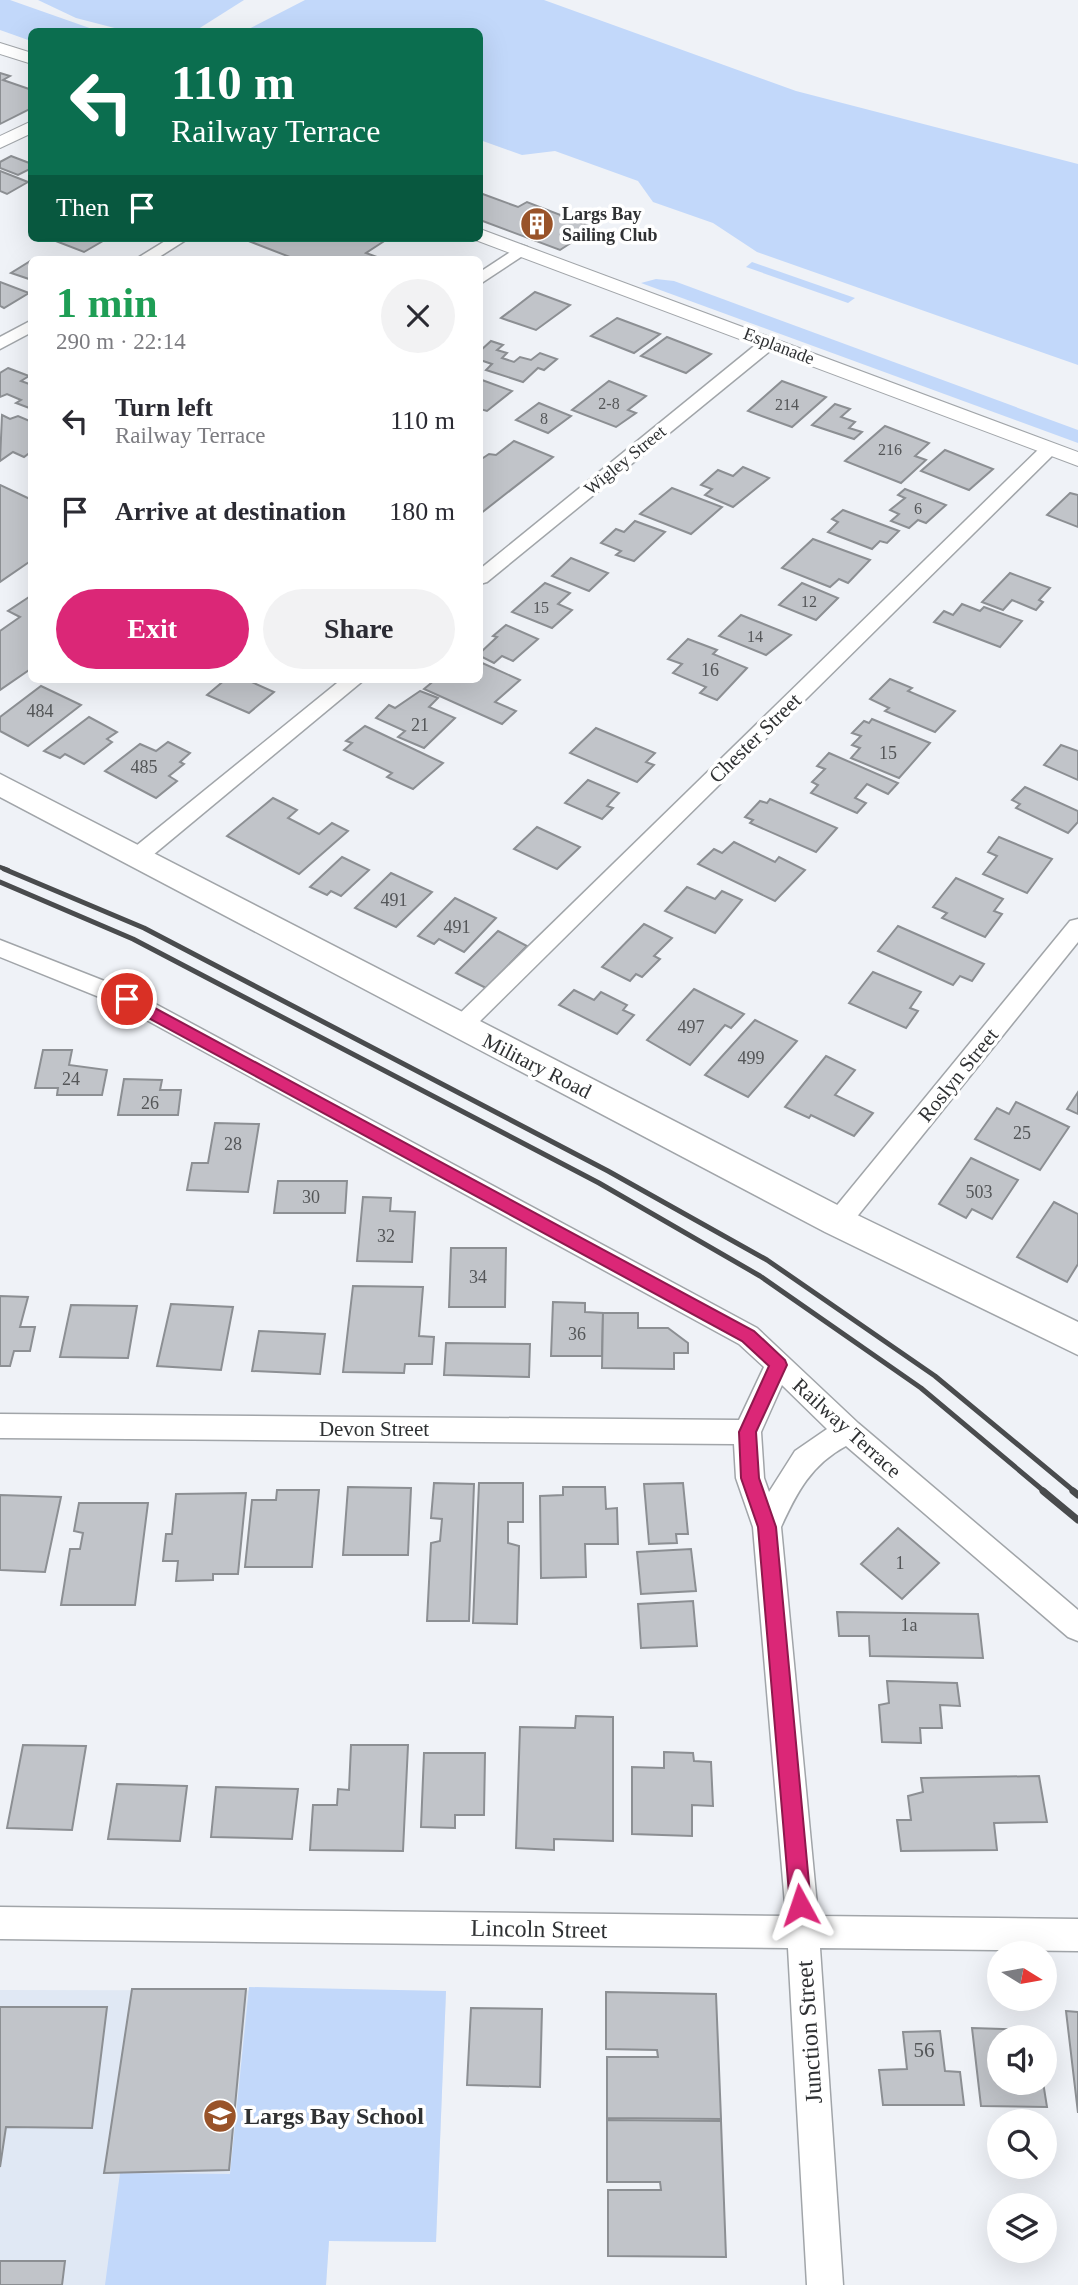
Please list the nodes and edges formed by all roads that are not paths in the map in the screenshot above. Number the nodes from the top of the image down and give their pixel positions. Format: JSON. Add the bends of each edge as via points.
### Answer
{"nodes":[{"id":1,"x":0,"y":48,"type":"edge"},
{"id":2,"x":28,"y":58,"type":"edge"},
{"id":3,"x":28,"y":128,"type":"edge"},
{"id":4,"x":0,"y":143,"type":"edge"},
{"id":5,"x":483,"y":235,"type":"edge"},
{"id":6,"x":174,"y":242,"type":"edge"},
{"id":7,"x":521,"y":250,"type":"junction"},
{"id":8,"x":149,"y":256,"type":"edge"},
{"id":9,"x":483,"y":277,"type":"edge"},
{"id":10,"x":28,"y":327,"type":"edge"},
{"id":11,"x":770,"y":342,"type":"junction"},
{"id":12,"x":0,"y":344,"type":"edge"},
{"id":13,"x":1049,"y":449,"type":"junction"},
{"id":14,"x":1078,"y":459,"type":"edge"},
{"id":15,"x":483,"y":576,"type":"edge"},
{"id":16,"x":350,"y":683,"type":"edge"},
{"id":17,"x":0,"y":784,"type":"edge"},
{"id":18,"x":139,"y":855,"type":"junction"},
{"id":19,"x":1078,"y":927,"type":"edge"},
{"id":20,"x":0,"y":948,"type":"edge"},
{"id":21,"x":461,"y":1027,"type":"junction"},
{"id":22,"x":838,"y":1222,"type":"junction"},
{"id":23,"x":1078,"y":1339,"type":"edge"},
{"id":24,"x":778,"y":1365,"type":"junction"},
{"id":25,"x":0,"y":1426,"type":"edge"},
{"id":26,"x":848,"y":1431,"type":"junction"},
{"id":27,"x":747,"y":1432,"type":"junction"},
{"id":28,"x":767,"y":1527,"type":"junction"},
{"id":29,"x":1078,"y":1628,"type":"edge"},
{"id":30,"x":0,"y":1923,"type":"edge"},
{"id":31,"x":803,"y":1932,"type":"junction"},
{"id":32,"x":1078,"y":1935,"type":"edge"},
{"id":33,"x":825,"y":2285,"type":"edge"}],
"edges":[{"from":1,"to":2,"type":"street"},
{"from":3,"to":4,"type":"street"},
{"from":5,"to":7,"type":"street","name":"Esplanade"},
{"from":6,"to":8,"type":"street"},
{"from":7,"to":9,"type":"street"},
{"from":7,"to":11,"type":"street","name":"Esplanade"},
{"from":10,"to":12,"type":"street"},
{"from":11,"to":13,"type":"street","name":"Esplanade"},
{"from":11,"to":15,"type":"street","name":"Wigley Street"},
{"from":13,"to":14,"type":"street","name":"Esplanade"},
{"from":13,"to":21,"type":"street","name":"Chester Street"},
{"from":16,"to":18,"type":"street"},
{"from":17,"to":18,"type":"main road","name":"Military Road"},
{"from":18,"to":21,"type":"main road","name":"Military Road"},
{"from":19,"to":22,"type":"street","name":"Roslyn Street"},
{"from":20,"to":24,"type":"street","name":"Railway Terrace","via":[[127,999],[748,1336]]},
{"from":21,"to":22,"type":"main road","name":"Military Road"},
{"from":22,"to":23,"type":"main road","name":"Military Road"},
{"from":24,"to":26,"type":"street","name":"Railway Terrace"},
{"from":24,"to":27,"type":"street","name":"Junction Street"},
{"from":25,"to":27,"type":"street","name":"Devon Street"},
{"from":26,"to":28,"type":"street","name":"Junction Street","via":[[795,1466]]},
{"from":26,"to":29,"type":"street","name":"Railway Terrace"},
{"from":27,"to":28,"type":"street","name":"Junction Street","via":[[750,1478]]},
{"from":28,"to":31,"type":"street","name":"Junction Street"},
{"from":30,"to":31,"type":"street","name":"Lincoln Street"},
{"from":31,"to":32,"type":"street","name":"Lincoln Street"},
{"from":31,"to":33,"type":"street","name":"Junction Street"}]}
